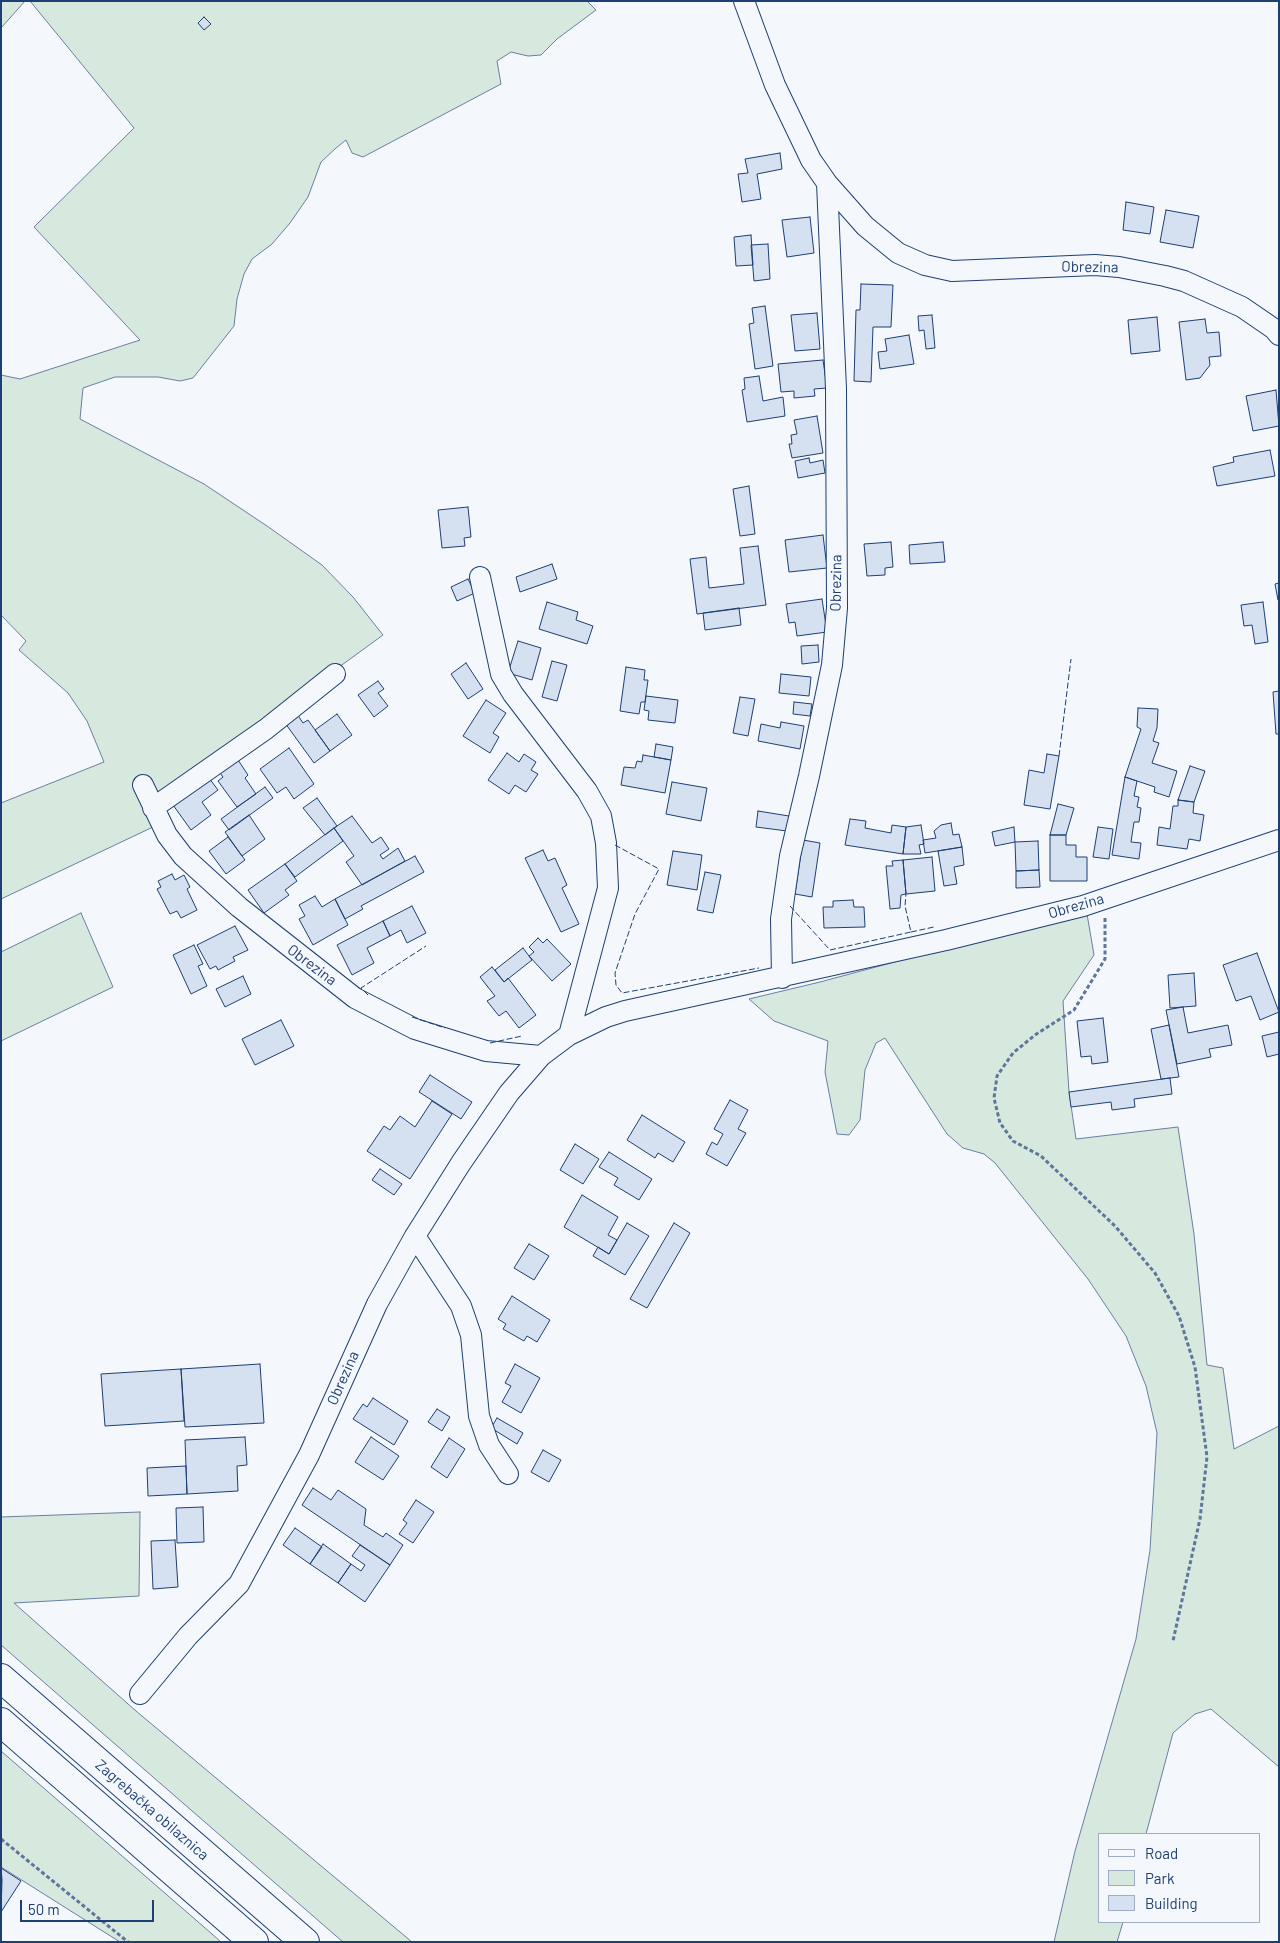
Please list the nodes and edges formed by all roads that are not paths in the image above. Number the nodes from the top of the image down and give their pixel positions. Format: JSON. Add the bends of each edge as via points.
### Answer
{"nodes":[{"id":1,"x":744,"y":1,"type":"edge"},
{"id":2,"x":827,"y":183,"type":"junction"},
{"id":3,"x":1279,"y":335,"type":"edge"},
{"id":4,"x":480,"y":577,"type":"dead end"},
{"id":5,"x":335,"y":674,"type":"dead end"},
{"id":6,"x":143,"y":785,"type":"dead end"},
{"id":7,"x":153,"y":808,"type":"junction"},
{"id":8,"x":1279,"y":840,"type":"edge"},
{"id":9,"x":782,"y":978,"type":"junction"},
{"id":10,"x":569,"y":1036,"type":"junction"},
{"id":11,"x":541,"y":1056,"type":"junction"},
{"id":12,"x":415,"y":1236,"type":"junction"},
{"id":13,"x":508,"y":1474,"type":"dead end"},
{"id":14,"x":1,"y":1678,"type":"edge"},
{"id":15,"x":140,"y":1694,"type":"dead end"},
{"id":16,"x":1,"y":1722,"type":"edge"},
{"id":17,"x":254,"y":1942,"type":"edge"},
{"id":18,"x":305,"y":1942,"type":"edge"}],
"edges":[{"from":1,"to":2,"type":"street","name":"Obrezina","via":[[786,111],[811,160]]},
{"from":2,"to":3,"type":"street","name":"Obrezina","via":[[865,226],[898,253],[925,265],[952,271],[1096,266],[1143,271],[1184,281],[1242,306]]},
{"from":2,"to":9,"type":"street","name":"Obrezina","via":[[836,389],[837,608],[832,665],[788,866],[780,919]]},
{"from":4,"to":10,"type":"street","via":[[501,674],[587,791],[601,816],[608,888]]},
{"from":5,"to":7,"type":"street","via":[[266,729]]},
{"from":6,"to":7,"type":"street","name":"Obrezina"},
{"from":7,"to":11,"type":"street","name":"Obrezina","via":[[166,835],[183,856],[246,912],[355,998],[415,1029],[486,1051]]},
{"from":8,"to":9,"type":"street","name":"Obrezina","via":[[1083,906]]},
{"from":9,"to":10,"type":"street","name":"Obrezina","via":[[606,1017]]},
{"from":10,"to":11,"type":"street","name":"Obrezina"},
{"from":11,"to":12,"type":"street","name":"Obrezina","via":[[482,1132]]},
{"from":12,"to":13,"type":"street","via":[[461,1306],[471,1335],[479,1416],[490,1445]]},
{"from":12,"to":15,"type":"street","name":"Obrezina","via":[[369,1321],[309,1455],[239,1584],[188,1636]]},
{"from":14,"to":18,"type":"highway","name":"Zagrebačka obilaznica"},
{"from":16,"to":17,"type":"highway"}]}
